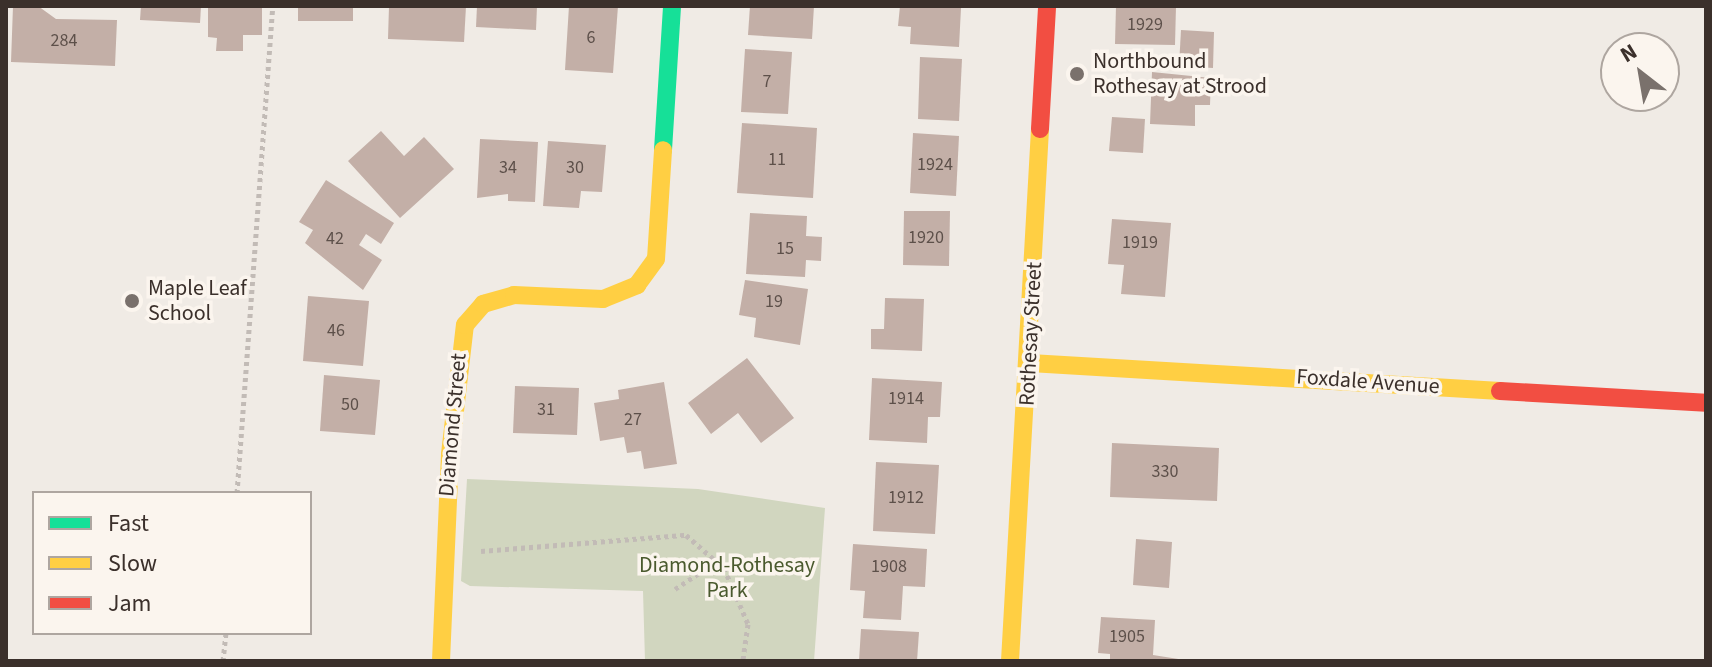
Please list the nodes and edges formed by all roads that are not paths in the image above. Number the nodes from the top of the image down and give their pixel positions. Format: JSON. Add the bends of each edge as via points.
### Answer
{"nodes":[{"id":1,"x":672,"y":6,"type":"edge"},
{"id":2,"x":1047,"y":6,"type":"edge"},
{"id":3,"x":1030,"y":363,"type":"junction"},
{"id":4,"x":1706,"y":403,"type":"edge"},
{"id":5,"x":441,"y":661,"type":"edge"},
{"id":6,"x":1010,"y":661,"type":"edge"}],
"edges":[{"from":1,"to":5,"type":"street","name":"Diamond Street","via":[[656,259],[637,285],[603,299],[514,295],[483,304],[465,325],[444,553]]},
{"from":2,"to":3,"type":"street","name":"Rothesay Street"},
{"from":3,"to":4,"type":"street","name":"Foxdale Avenue"},
{"from":3,"to":6,"type":"street","name":"Rothesay Street"}]}
